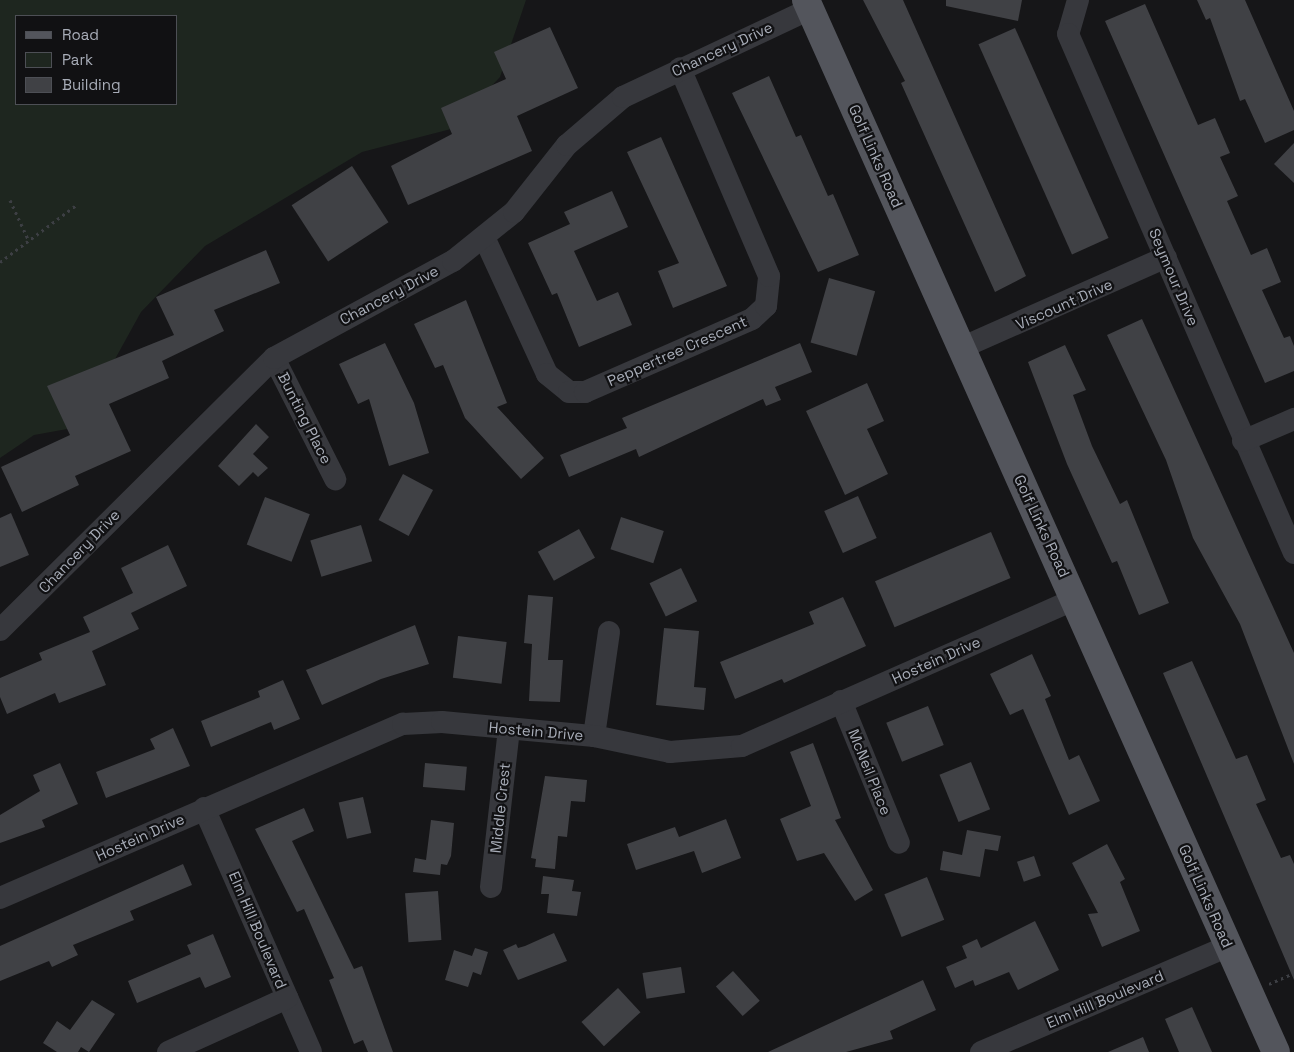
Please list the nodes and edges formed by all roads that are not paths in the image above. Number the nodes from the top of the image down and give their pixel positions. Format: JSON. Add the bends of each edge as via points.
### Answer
{"nodes":[{"id":1,"x":1078,"y":0,"type":"edge"},
{"id":2,"x":808,"y":4,"type":"edge"},
{"id":3,"x":680,"y":68,"type":"junction"},
{"id":4,"x":484,"y":237,"type":"junction"},
{"id":5,"x":1166,"y":257,"type":"junction"},
{"id":6,"x":961,"y":348,"type":"junction"},
{"id":7,"x":274,"y":358,"type":"junction"},
{"id":8,"x":1294,"y":419,"type":"edge"},
{"id":9,"x":1243,"y":441,"type":"junction"},
{"id":10,"x":335,"y":479,"type":"dead end"},
{"id":11,"x":1294,"y":553,"type":"edge"},
{"id":12,"x":1075,"y":599,"type":"junction"},
{"id":13,"x":0,"y":630,"type":"edge"},
{"id":14,"x":609,"y":632,"type":"dead end"},
{"id":15,"x":841,"y":701,"type":"junction"},
{"id":16,"x":508,"y":729,"type":"junction"},
{"id":17,"x":594,"y":736,"type":"junction"},
{"id":18,"x":204,"y":808,"type":"junction"},
{"id":19,"x":899,"y":843,"type":"dead end"},
{"id":20,"x":491,"y":887,"type":"dead end"},
{"id":21,"x":0,"y":898,"type":"edge"},
{"id":22,"x":1228,"y":946,"type":"junction"},
{"id":23,"x":287,"y":998,"type":"junction"},
{"id":24,"x":168,"y":1052,"type":"edge"},
{"id":25,"x":311,"y":1052,"type":"edge"},
{"id":26,"x":982,"y":1052,"type":"edge"},
{"id":27,"x":1276,"y":1052,"type":"edge"}],
"edges":[{"from":1,"to":5,"type":"street","name":"Seymour Drive","via":[[1068,34]]},
{"from":2,"to":3,"type":"street","name":"Chancery Drive"},
{"from":2,"to":6,"type":"main road","name":"Golf Links Road"},
{"from":3,"to":4,"type":"street","name":"Chancery Drive","via":[[623,98],[596,117],[514,212]]},
{"from":3,"to":4,"type":"street","name":"Peppertree Crescent","via":[[769,276],[766,306],[752,318],[585,392],[569,392],[547,374]]},
{"from":4,"to":7,"type":"street","name":"Chancery Drive","via":[[453,261]]},
{"from":5,"to":6,"type":"street","name":"Viscount Drive"},
{"from":5,"to":9,"type":"street","name":"Seymour Drive"},
{"from":6,"to":12,"type":"main road","name":"Golf Links Road"},
{"from":7,"to":10,"type":"street","name":"Bunting Place"},
{"from":7,"to":13,"type":"street","name":"Chancery Drive"},
{"from":8,"to":9,"type":"street"},
{"from":9,"to":11,"type":"street","name":"Seymour Drive"},
{"from":12,"to":15,"type":"street","name":"Hostein Drive"},
{"from":12,"to":22,"type":"main road","name":"Golf Links Road"},
{"from":14,"to":17,"type":"street"},
{"from":15,"to":17,"type":"street","name":"Hostein Drive","via":[[742,746],[670,752]]},
{"from":15,"to":19,"type":"street","name":"McNeil Place"},
{"from":16,"to":17,"type":"street","name":"Hostein Drive"},
{"from":16,"to":18,"type":"street","name":"Hostein Drive","via":[[442,722],[403,724]]},
{"from":16,"to":20,"type":"street","name":"Middle Crest"},
{"from":18,"to":21,"type":"street","name":"Hostein Drive"},
{"from":18,"to":23,"type":"street","name":"Elm Hill Boulevard"},
{"from":22,"to":26,"type":"street","name":"Elm Hill Boulevard"},
{"from":22,"to":27,"type":"main road","name":"Golf Links Road"},
{"from":23,"to":24,"type":"street"},
{"from":23,"to":25,"type":"street","name":"Elm Hill Boulevard"}]}
